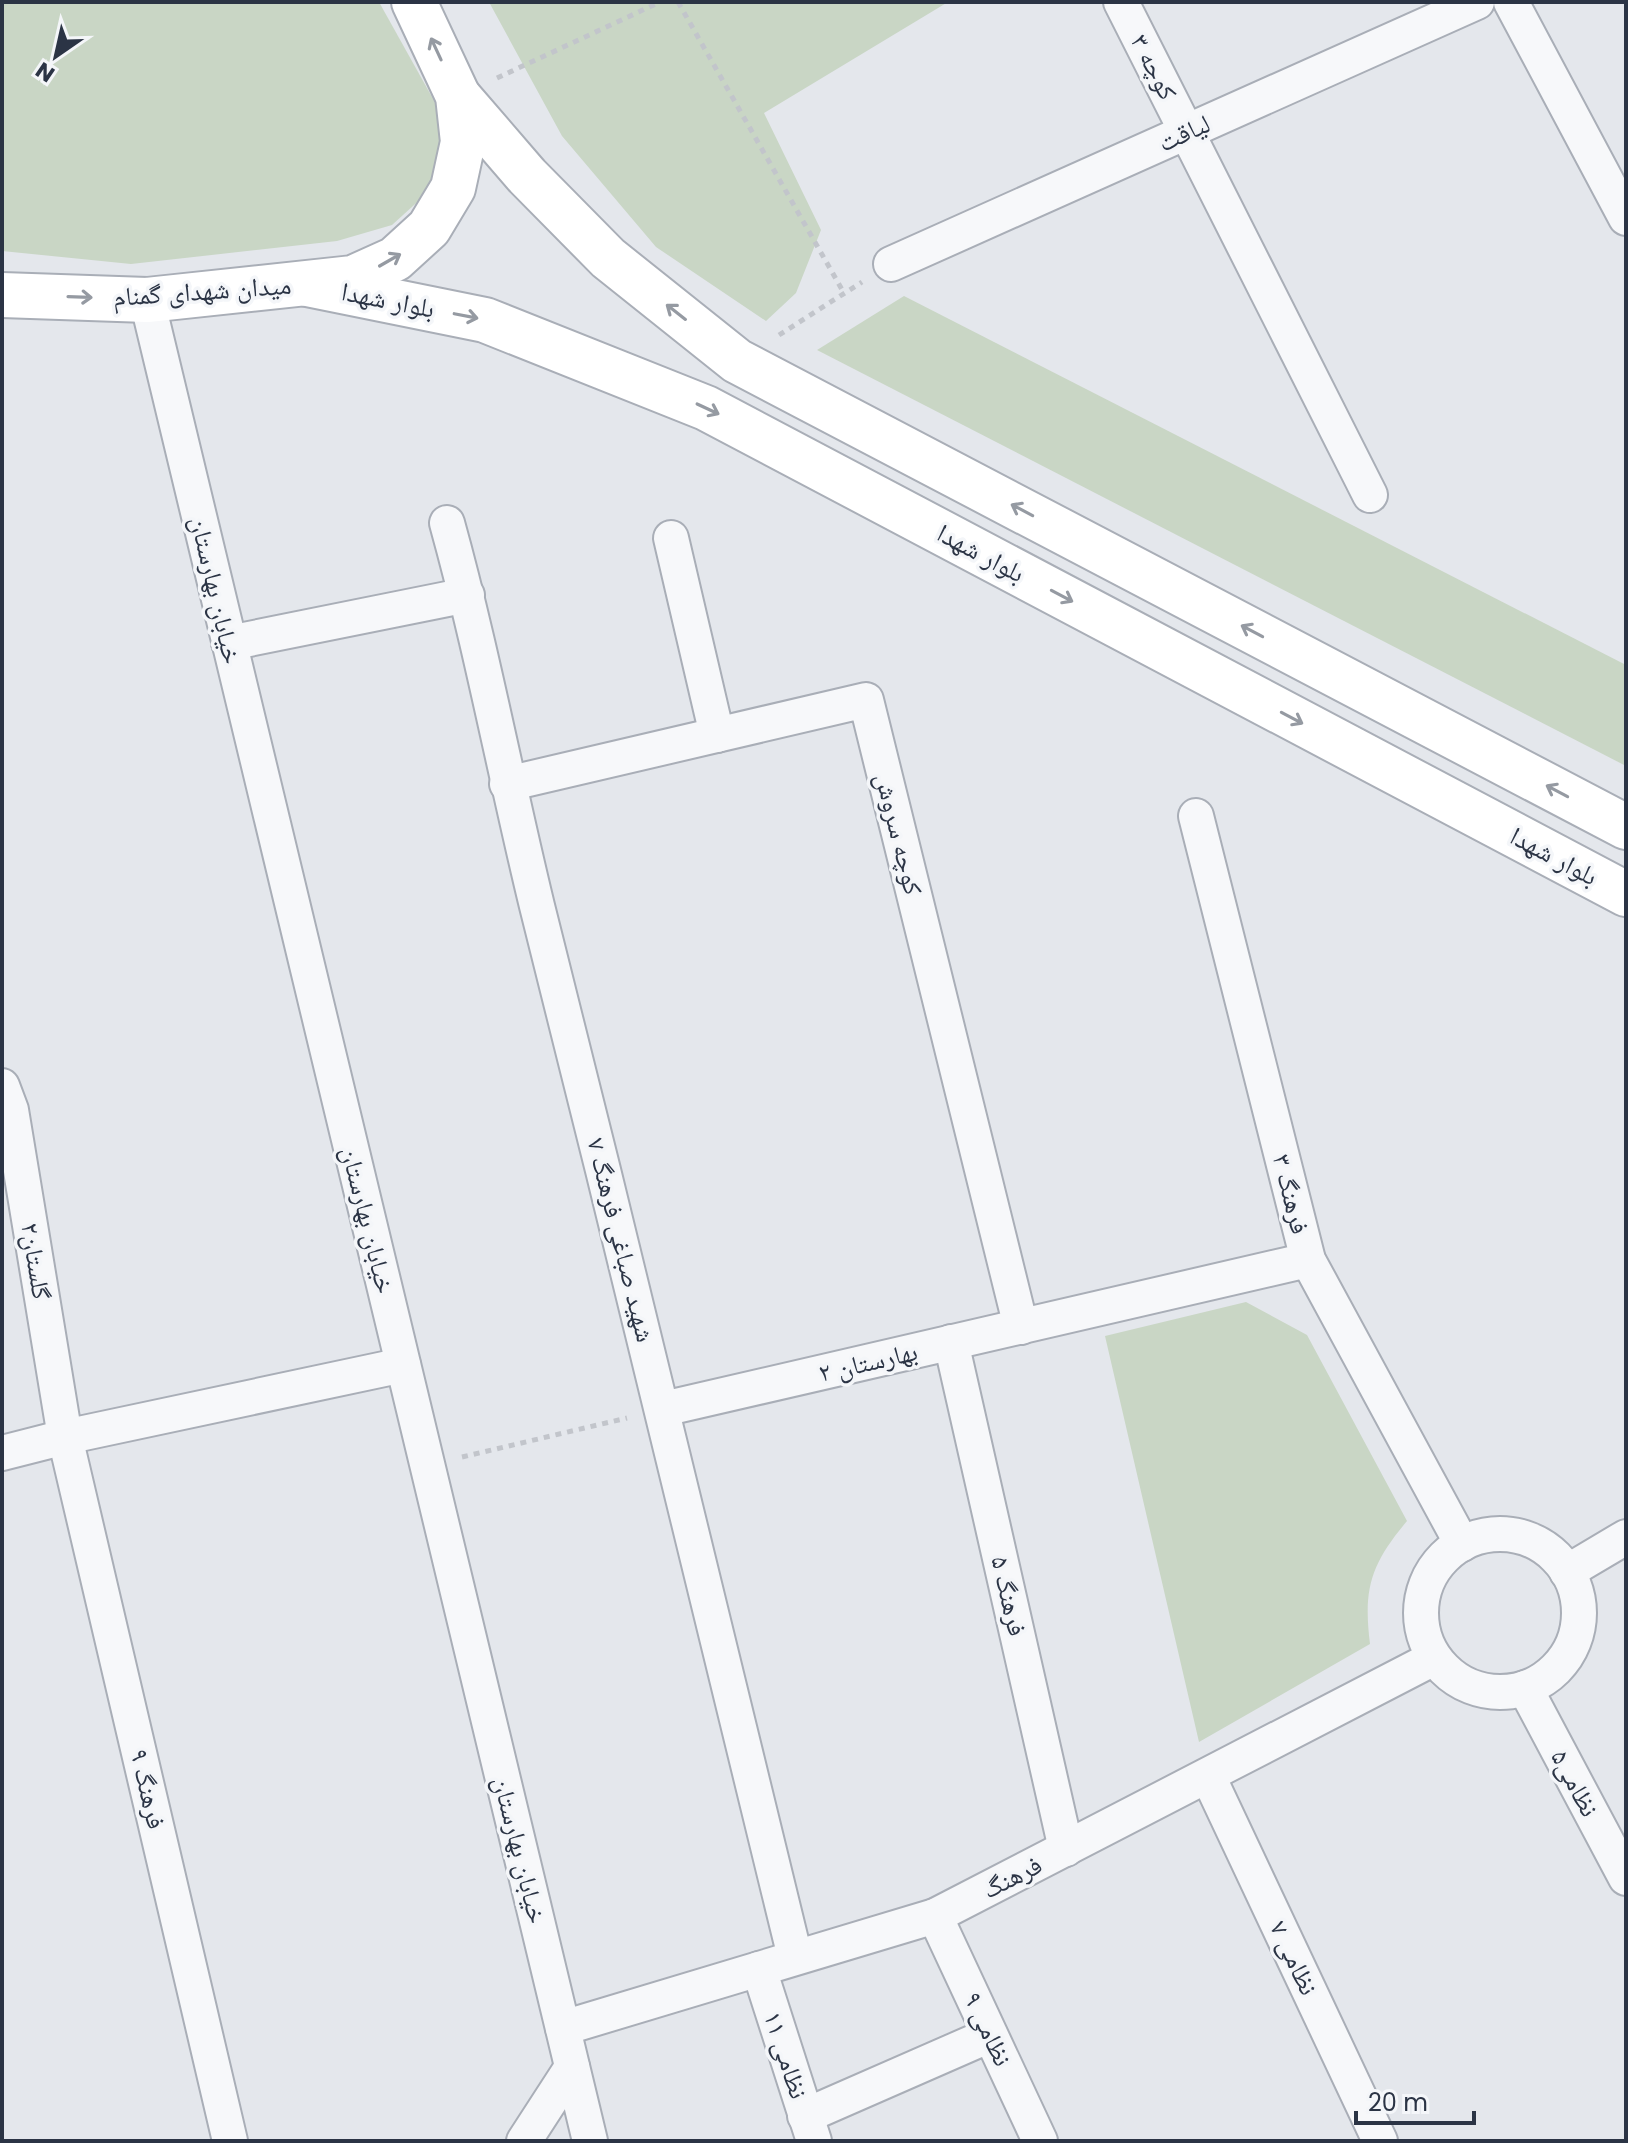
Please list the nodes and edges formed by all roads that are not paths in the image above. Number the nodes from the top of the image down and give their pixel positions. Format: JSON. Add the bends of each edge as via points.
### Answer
{"nodes":[{"id":1,"x":414,"y":2,"type":"edge"},
{"id":2,"x":1121,"y":2,"type":"edge"},
{"id":3,"x":1477,"y":2,"type":"edge"},
{"id":4,"x":1511,"y":2,"type":"edge"},
{"id":5,"x":458,"y":96,"type":"junction"},
{"id":6,"x":1187,"y":132,"type":"junction"},
{"id":7,"x":1626,"y":218,"type":"edge"},
{"id":8,"x":891,"y":264,"type":"road end"},
{"id":9,"x":307,"y":284,"type":"junction"},
{"id":10,"x":2,"y":295,"type":"edge"},
{"id":11,"x":147,"y":300,"type":"junction"},
{"id":12,"x":1370,"y":495,"type":"dead end"},
{"id":13,"x":447,"y":523,"type":"dead end"},
{"id":14,"x":671,"y":538,"type":"dead end"},
{"id":15,"x":467,"y":595,"type":"junction"},
{"id":16,"x":229,"y":643,"type":"junction"},
{"id":17,"x":717,"y":735,"type":"junction"},
{"id":18,"x":507,"y":784,"type":"junction"},
{"id":19,"x":1196,"y":816,"type":"dead end"},
{"id":20,"x":1626,"y":827,"type":"edge"},
{"id":21,"x":1626,"y":894,"type":"edge"},
{"id":22,"x":2,"y":1086,"type":"edge"},
{"id":23,"x":1308,"y":1260,"type":"junction"},
{"id":24,"x":1021,"y":1327,"type":"junction"},
{"id":25,"x":951,"y":1342,"type":"junction"},
{"id":26,"x":403,"y":1365,"type":"junction"},
{"id":27,"x":663,"y":1409,"type":"junction"},
{"id":28,"x":65,"y":1437,"type":"junction"},
{"id":29,"x":2,"y":1453,"type":"edge"},
{"id":30,"x":1626,"y":1537,"type":"edge"},
{"id":31,"x":1462,"y":1544,"type":"junction"},
{"id":32,"x":1567,"y":1572,"type":"junction"},
{"id":33,"x":1434,"y":1658,"type":"junction"},
{"id":34,"x":1525,"y":1688,"type":"junction"},
{"id":35,"x":1208,"y":1776,"type":"junction"},
{"id":36,"x":1066,"y":1849,"type":"junction"},
{"id":37,"x":1626,"y":1878,"type":"edge"},
{"id":38,"x":935,"y":1916,"type":"junction"},
{"id":39,"x":795,"y":1957,"type":"junction"},
{"id":40,"x":759,"y":1969,"type":"junction"},
{"id":41,"x":563,"y":2028,"type":"junction"},
{"id":42,"x":990,"y":2035,"type":"junction"},
{"id":43,"x":572,"y":2067,"type":"junction"},
{"id":44,"x":810,"y":2128,"type":"edge"},
{"id":45,"x":230,"y":2141,"type":"edge"},
{"id":46,"x":524,"y":2141,"type":"edge"},
{"id":47,"x":590,"y":2141,"type":"edge"},
{"id":48,"x":1040,"y":2141,"type":"edge"},
{"id":49,"x":1380,"y":2141,"type":"edge"}],
"edges":[{"from":5,"to":1,"type":"main road","name":"میدان شهدای گمنام","one_way":true},
{"from":2,"to":6,"type":"street","name":"کوچه ۳"},
{"from":3,"to":6,"type":"street","name":"لیاقت"},
{"from":4,"to":7,"type":"street"},
{"from":9,"to":5,"type":"main road","name":"میدان شهدای گمنام","one_way":true,"via":[[367,272],[395,259],[429,228],[453,188],[463,142]]},
{"from":20,"to":5,"type":"main road","one_way":true,"via":[[737,361],[608,258]]},
{"from":6,"to":8,"type":"street","name":"لیاقت"},
{"from":6,"to":12,"type":"street","name":"کوچه ۳"},
{"from":9,"to":11,"type":"main road","name":"میدان شهدای گمنام"},
{"from":9,"to":21,"type":"main road","name":"بلوار شهدا","one_way":true,"via":[[485,320],[706,408]]},
{"from":10,"to":11,"type":"main road","name":"میدان شهدای گمنام","one_way":true},
{"from":11,"to":16,"type":"street","name":"خیابان بهارستان"},
{"from":13,"to":15,"type":"street","name":"شهید صباغی فرهنگ ۷"},
{"from":14,"to":17,"type":"street"},
{"from":15,"to":16,"type":"street"},
{"from":15,"to":18,"type":"street","name":"شهید صباغی فرهنگ ۷"},
{"from":16,"to":26,"type":"street","name":"خیابان بهارستان"},
{"from":17,"to":18,"type":"street","name":"کوچه سروش"},
{"from":17,"to":24,"type":"street","name":"کوچه سروش","via":[[866,700]]},
{"from":18,"to":27,"type":"street","name":"شهید صباغی فرهنگ ۷"},
{"from":19,"to":23,"type":"street","name":"فرهنگ ۳"},
{"from":22,"to":28,"type":"street","name":"گلستان۲","via":[[11,1110]]},
{"from":23,"to":24,"type":"street","name":"بهارستان ۲"},
{"from":23,"to":31,"type":"street","name":"فرهنگ ۳"},
{"from":24,"to":25,"type":"street","name":"بهارستان ۲"},
{"from":25,"to":27,"type":"street","name":"بهارستان ۲"},
{"from":25,"to":36,"type":"street","name":"فرهنگ ۵"},
{"from":26,"to":28,"type":"street"},
{"from":26,"to":41,"type":"street","name":"خیابان بهارستان"},
{"from":27,"to":39,"type":"street","name":"شهید صباغی فرهنگ ۷"},
{"from":28,"to":29,"type":"street"},
{"from":28,"to":45,"type":"street","name":"فرهنگ ۹"},
{"from":30,"to":32,"type":"street"},
{"from":31,"to":32,"type":"street","via":[[1484,1536],[1531,1541]]},
{"from":31,"to":33,"type":"street","via":[[1441,1560],[1426,1582],[1420,1608],[1423,1634]]},
{"from":32,"to":34,"type":"street","via":[[1576,1594],[1574,1641],[1546,1678]]},
{"from":33,"to":34,"type":"street","via":[[1475,1688],[1499,1693]]},
{"from":33,"to":35,"type":"street","name":"فرهنگ"},
{"from":34,"to":37,"type":"street","name":"نظامی۵"},
{"from":35,"to":36,"type":"street","name":"فرهنگ"},
{"from":35,"to":49,"type":"street","name":"نظامی ۷"},
{"from":36,"to":38,"type":"street","name":"فرهنگ"},
{"from":38,"to":39,"type":"street","name":"فرهنگ"},
{"from":38,"to":42,"type":"street","name":"نظامی ۹"},
{"from":39,"to":40,"type":"street","name":"فرهنگ"},
{"from":40,"to":41,"type":"street","name":"فرهنگ"},
{"from":40,"to":44,"type":"street","name":"نظامی ۱۱"},
{"from":41,"to":43,"type":"street","name":"خیابان بهارستان"},
{"from":42,"to":44,"type":"street"},
{"from":42,"to":48,"type":"street","name":"نظامی ۹"},
{"from":43,"to":46,"type":"street"},
{"from":43,"to":47,"type":"street","name":"خیابان بهارستان"}]}
